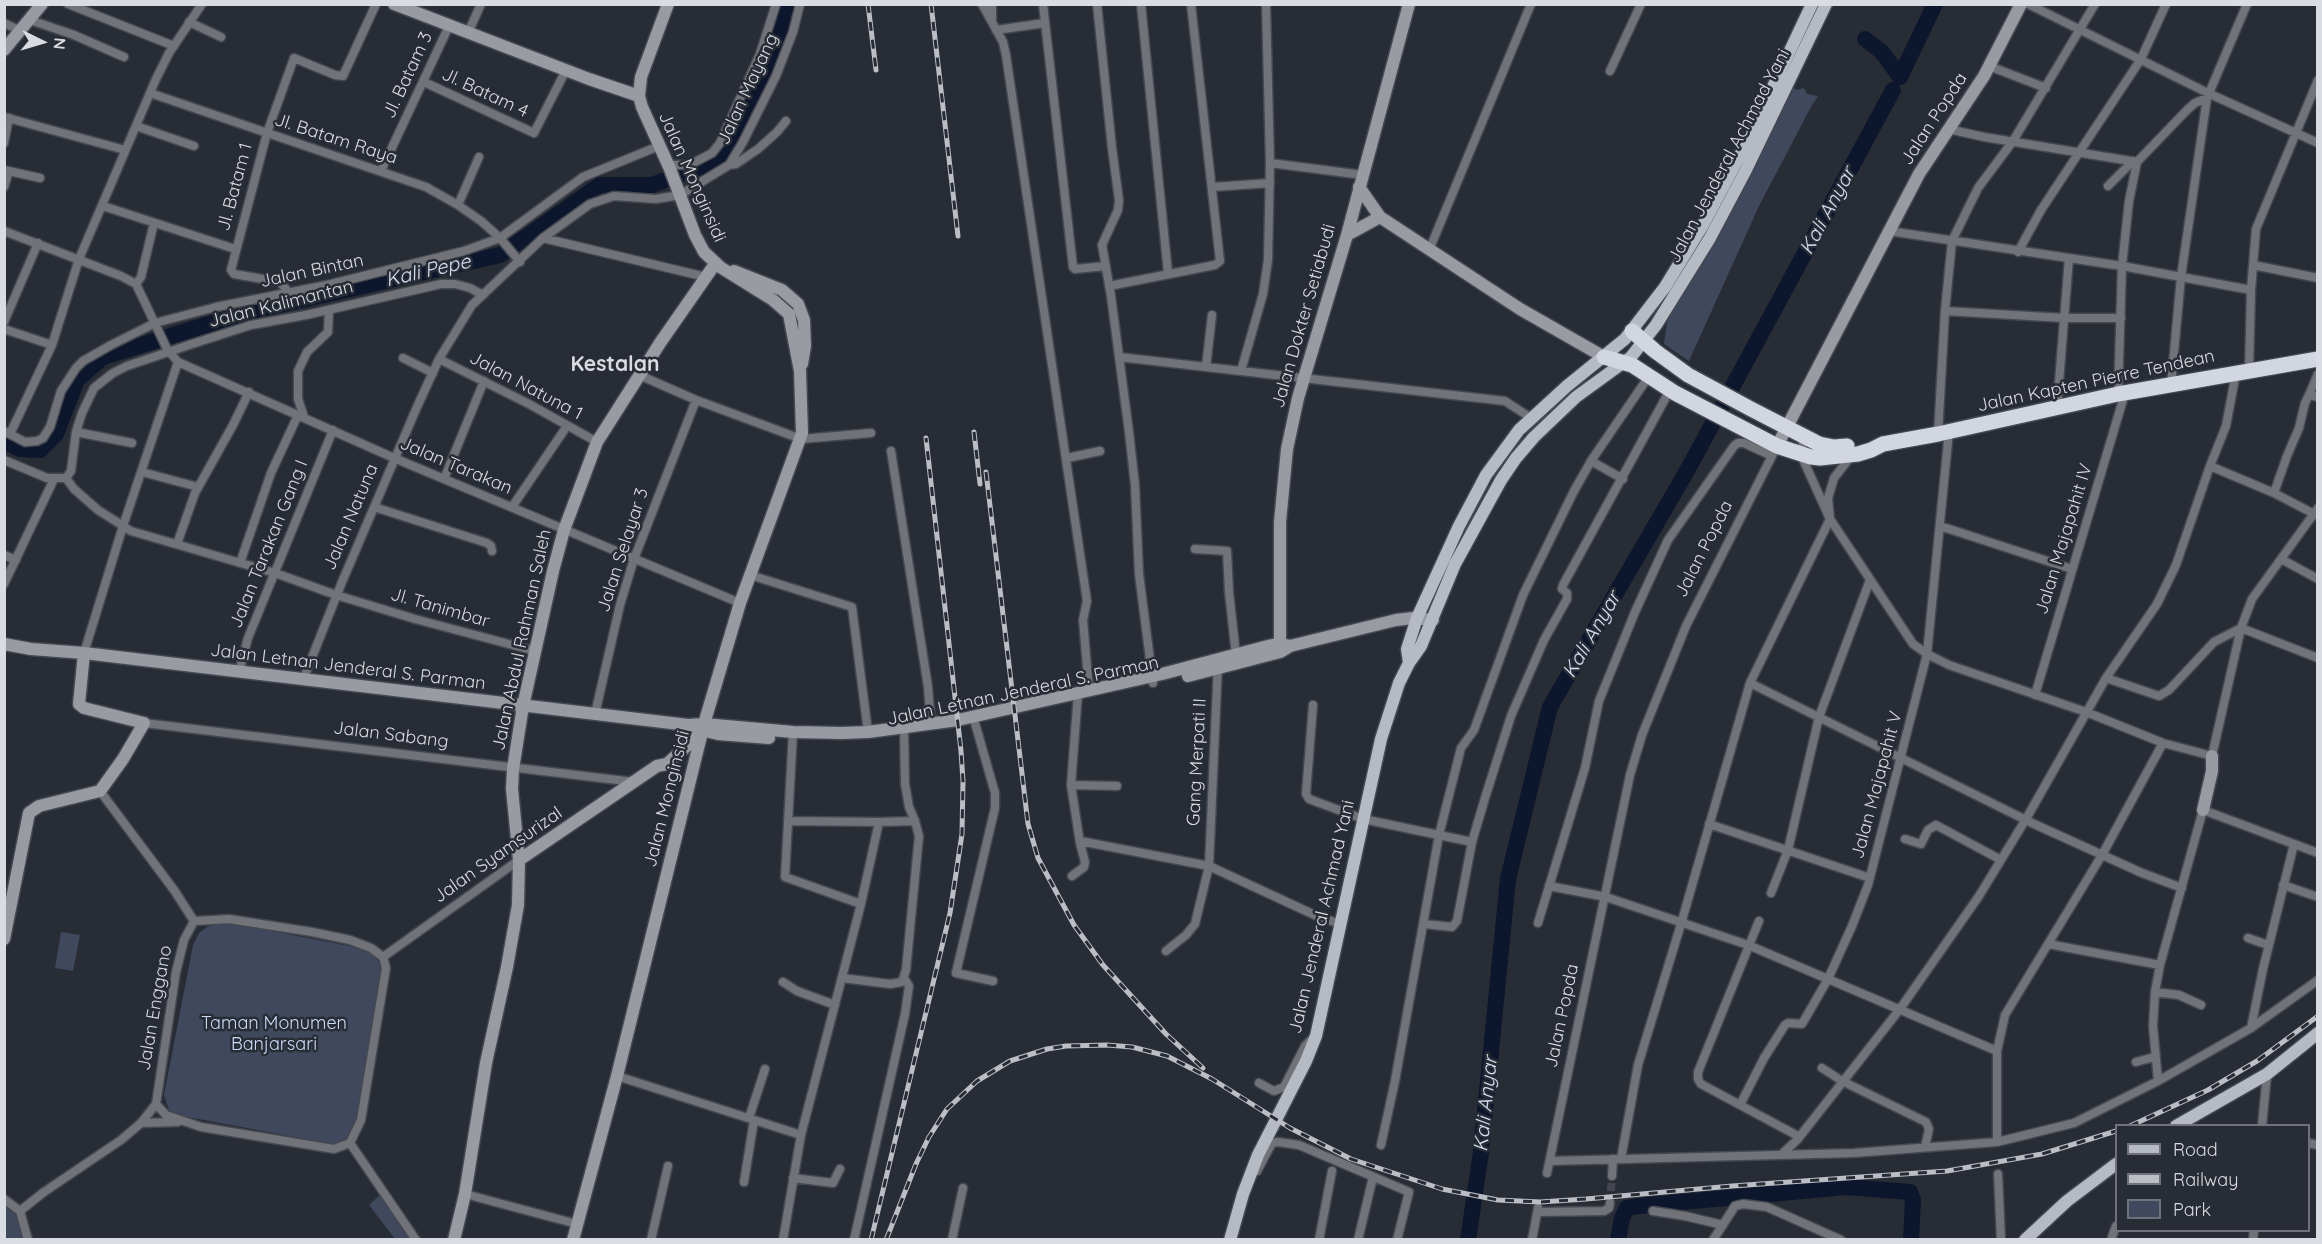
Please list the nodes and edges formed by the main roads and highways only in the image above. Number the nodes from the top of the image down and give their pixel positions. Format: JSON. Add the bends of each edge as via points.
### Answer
{"nodes":[{"id":1,"x":42,"y":4,"type":"edge"},
{"id":2,"x":393,"y":4,"type":"edge"},
{"id":3,"x":668,"y":4,"type":"edge"},
{"id":4,"x":1409,"y":4,"type":"edge"},
{"id":5,"x":1812,"y":4,"type":"edge"},
{"id":6,"x":1826,"y":4,"type":"edge"},
{"id":7,"x":2021,"y":4,"type":"edge"},
{"id":8,"x":4,"y":50,"type":"edge"},
{"id":9,"x":639,"y":96,"type":"junction"},
{"id":10,"x":1361,"y":181,"type":"junction"},
{"id":11,"x":1380,"y":217,"type":"junction"},
{"id":12,"x":1347,"y":235,"type":"junction"},
{"id":13,"x":717,"y":266,"type":"junction"},
{"id":14,"x":788,"y":294,"type":"junction"},
{"id":15,"x":782,"y":305,"type":"junction"},
{"id":16,"x":1632,"y":331,"type":"junction"},
{"id":17,"x":1644,"y":342,"type":"junction"},
{"id":18,"x":1604,"y":357,"type":"junction"},
{"id":19,"x":2318,"y":359,"type":"edge"},
{"id":20,"x":1624,"y":363,"type":"junction"},
{"id":21,"x":800,"y":371,"type":"junction"},
{"id":22,"x":1583,"y":372,"type":"junction"},
{"id":23,"x":1594,"y":385,"type":"junction"},
{"id":24,"x":1787,"y":428,"type":"junction"},
{"id":25,"x":1853,"y":450,"type":"junction"},
{"id":26,"x":1775,"y":451,"type":"junction"},
{"id":27,"x":1418,"y":618,"type":"junction"},
{"id":28,"x":1433,"y":620,"type":"junction"},
{"id":29,"x":4,"y":644,"type":"edge"},
{"id":30,"x":1283,"y":647,"type":"junction"},
{"id":31,"x":84,"y":653,"type":"junction"},
{"id":32,"x":1409,"y":663,"type":"junction"},
{"id":33,"x":1218,"y":664,"type":"junction"},
{"id":34,"x":1082,"y":694,"type":"junction"},
{"id":35,"x":523,"y":706,"type":"junction"},
{"id":36,"x":698,"y":727,"type":"junction"},
{"id":37,"x":904,"y":732,"type":"junction"},
{"id":38,"x":793,"y":736,"type":"junction"},
{"id":39,"x":2212,"y":756,"type":"road end"},
{"id":40,"x":2203,"y":810,"type":"road end"},
{"id":41,"x":519,"y":860,"type":"junction"},
{"id":42,"x":4,"y":939,"type":"edge"},
{"id":43,"x":2318,"y":1033,"type":"edge"},
{"id":44,"x":2177,"y":1124,"type":"edge"},
{"id":45,"x":2115,"y":1165,"type":"edge"},
{"id":46,"x":576,"y":1235,"type":"edge"},
{"id":47,"x":454,"y":1239,"type":"edge"},
{"id":48,"x":1230,"y":1239,"type":"edge"},
{"id":49,"x":2025,"y":1239,"type":"edge"}],
"edges":[{"from":1,"to":8,"type":"main road"},
{"from":2,"to":9,"type":"main road"},
{"from":3,"to":9,"type":"main road"},
{"from":4,"to":10,"type":"main road","name":"Jalan Dokter Setiabudi"},
{"from":5,"to":16,"type":"main road","name":"Jalan Jenderal Achmad Yani","via":[[1703,225]]},
{"from":6,"to":17,"type":"main road","name":"Jalan Jenderal Achmad Yani","via":[[1710,238]]},
{"from":7,"to":24,"type":"main road","name":"Jalan Popda","via":[[1989,66],[1919,174]]},
{"from":9,"to":13,"type":"main road","name":"Jalan Monginsidi","via":[[698,241]]},
{"from":10,"to":11,"type":"main road"},
{"from":10,"to":12,"type":"main road","name":"Jalan Dokter Setiabudi"},
{"from":11,"to":12,"type":"main road"},
{"from":11,"to":18,"type":"main road","via":[[1537,319]]},
{"from":12,"to":30,"type":"main road","name":"Jalan Dokter Setiabudi","via":[[1287,449],[1282,490]]},
{"from":13,"to":14,"type":"main road","name":"Jalan Monginsidi","via":[[748,275]]},
{"from":13,"to":15,"type":"main road","name":"Jalan Monginsidi"},
{"from":13,"to":35,"type":"main road","name":"Jalan Abdul Rahman Saleh","via":[[639,375],[597,442],[564,530]]},
{"from":14,"to":15,"type":"main road"},
{"from":14,"to":21,"type":"main road","name":"Jalan Monginsidi","via":[[798,304],[804,320]]},
{"from":15,"to":21,"type":"main road","name":"Jalan Monginsidi","via":[[791,320]]},
{"from":16,"to":17,"type":"highway","name":"Jalan Kapten Pierre Tendean"},
{"from":16,"to":18,"type":"main road","name":"Jalan Jenderal Achmad Yani"},
{"from":17,"to":20,"type":"main road","name":"Jalan Jenderal Achmad Yani"},
{"from":17,"to":24,"type":"highway","name":"Jalan Kapten Pierre Tendean","via":[[1688,375]]},
{"from":18,"to":20,"type":"highway","name":"Jalan Kapten Pierre Tendean"},
{"from":18,"to":22,"type":"main road","name":"Jalan Jenderal Achmad Yani"},
{"from":19,"to":25,"type":"highway","name":"Jalan Kapten Pierre Tendean","via":[[2122,393],[1943,433],[1883,444],[1872,442]]},
{"from":20,"to":23,"type":"main road","name":"Jalan Jenderal Achmad Yani"},
{"from":20,"to":26,"type":"highway","name":"Jalan Kapten Pierre Tendean"},
{"from":21,"to":36,"type":"main road","name":"Jalan Monginsidi","via":[[801,439]]},
{"from":22,"to":23,"type":"main road"},
{"from":22,"to":27,"type":"main road","name":"Jalan Jenderal Achmad Yani","via":[[1519,430],[1486,475]]},
{"from":23,"to":28,"type":"main road","name":"Jalan Jenderal Achmad Yani","via":[[1576,397],[1516,458],[1455,564]]},
{"from":24,"to":25,"type":"highway","name":"Jalan Kapten Pierre Tendean","via":[[1826,446]]},
{"from":24,"to":26,"type":"main road","name":"Jalan Popda"},
{"from":25,"to":26,"type":"highway","name":"Jalan Kapten Pierre Tendean","via":[[1820,458]]},
{"from":27,"to":28,"type":"main road","name":"Jalan Letnan Jenderal S. Parman"},
{"from":27,"to":30,"type":"main road","name":"Jalan Letnan Jenderal S. Parman"},
{"from":27,"to":32,"type":"main road","name":"Jalan Jenderal Achmad Yani","via":[[1407,649]]},
{"from":28,"to":32,"type":"main road","name":"Jalan Jenderal Achmad Yani"},
{"from":29,"to":31,"type":"main road","name":"Jalan Letnan Jenderal S. Parman"},
{"from":30,"to":33,"type":"main road","name":"Jalan Letnan Jenderal S. Parman"},
{"from":30,"to":33,"type":"main road","name":"Jalan Letnan Jenderal S. Parman","via":[[1236,655]]},
{"from":31,"to":35,"type":"main road","name":"Jalan Letnan Jenderal S. Parman"},
{"from":31,"to":42,"type":"main road","via":[[79,704],[144,723],[100,791],[39,806],[29,813]]},
{"from":32,"to":48,"type":"main road","name":"Jalan Jenderal Achmad Yani","via":[[1392,705],[1363,819],[1316,1036],[1258,1155]]},
{"from":33,"to":34,"type":"main road","name":"Jalan Letnan Jenderal S. Parman"},
{"from":34,"to":37,"type":"main road","name":"Jalan Letnan Jenderal S. Parman"},
{"from":34,"to":37,"type":"main road","name":"Jalan Letnan Jenderal S. Parman","via":[[975,723]]},
{"from":35,"to":36,"type":"main road","name":"Jalan Letnan Jenderal S. Parman"},
{"from":35,"to":41,"type":"main road","name":"Jalan Abdul Rahman Saleh","via":[[512,789]]},
{"from":36,"to":38,"type":"main road","name":"Jalan Letnan Jenderal S. Parman"},
{"from":36,"to":41,"type":"main road","name":"Jalan Syamsurizal","via":[[667,764],[657,765]]},
{"from":36,"to":46,"type":"main road","name":"Jalan Monginsidi"},
{"from":37,"to":38,"type":"main road","name":"Jalan Letnan Jenderal S. Parman"},
{"from":37,"to":38,"type":"main road","name":"Jalan Letnan Jenderal S. Parman","via":[[869,740]]},
{"from":39,"to":40,"type":"main road"},
{"from":41,"to":47,"type":"main road","name":"Jalan Abdul Rahman Saleh","via":[[514,929]]},
{"from":43,"to":44,"type":"main road","via":[[2267,1074]]},
{"from":45,"to":49,"type":"main road"}]}
